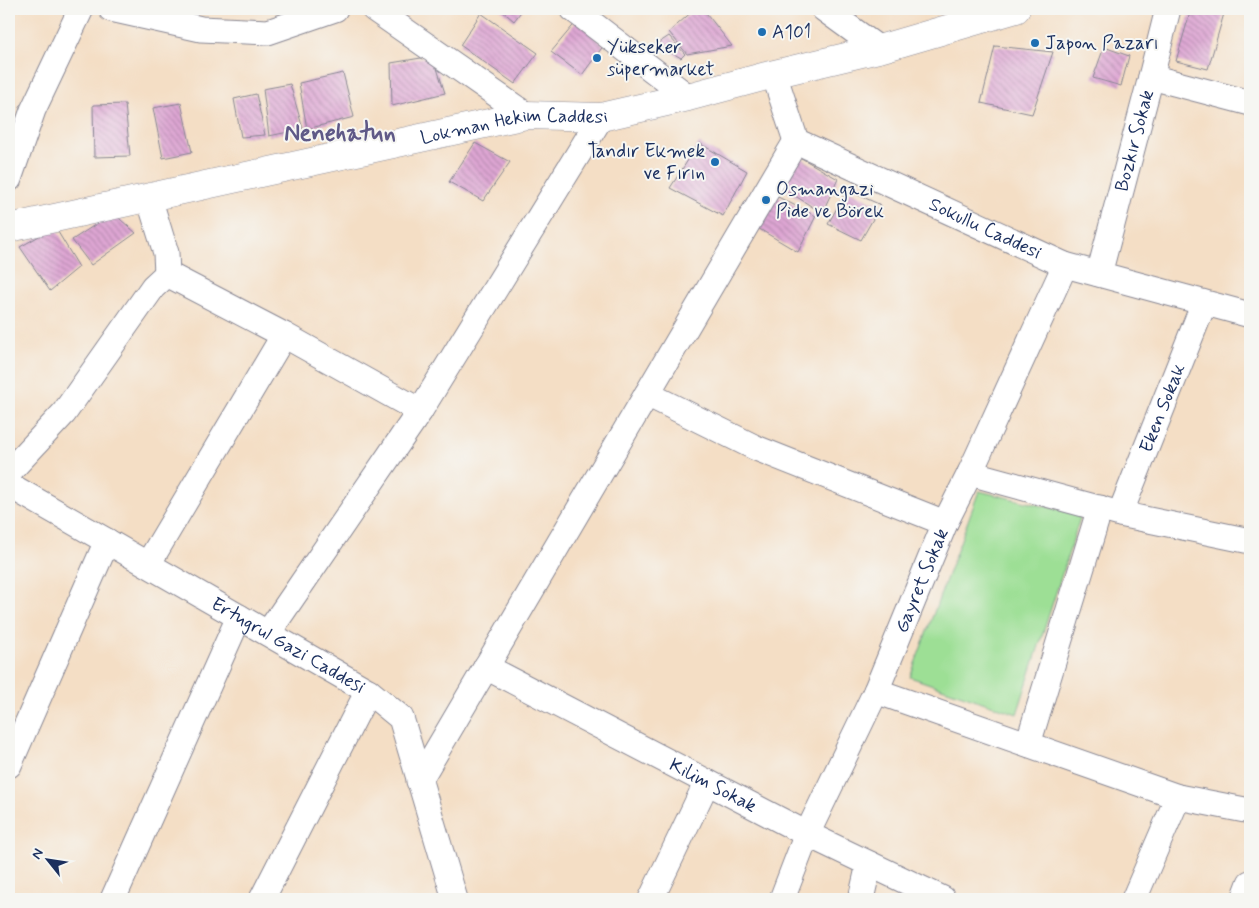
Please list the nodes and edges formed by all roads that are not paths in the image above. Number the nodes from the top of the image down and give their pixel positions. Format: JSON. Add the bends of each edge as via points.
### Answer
{"nodes":[{"id":1,"x":81,"y":9,"type":"edge"},
{"id":2,"x":111,"y":9,"type":"edge"},
{"id":3,"x":335,"y":9,"type":"edge"},
{"id":4,"x":374,"y":9,"type":"edge"},
{"id":5,"x":572,"y":9,"type":"edge"},
{"id":6,"x":824,"y":9,"type":"edge"},
{"id":7,"x":1016,"y":9,"type":"edge"},
{"id":8,"x":1168,"y":9,"type":"edge"},
{"id":9,"x":880,"y":48,"type":"junction"},
{"id":10,"x":774,"y":74,"type":"junction"},
{"id":11,"x":1151,"y":77,"type":"junction"},
{"id":12,"x":688,"y":97,"type":"junction"},
{"id":13,"x":1250,"y":103,"type":"edge"},
{"id":14,"x":526,"y":115,"type":"junction"},
{"id":15,"x":601,"y":117,"type":"junction"},
{"id":16,"x":796,"y":141,"type":"junction"},
{"id":17,"x":9,"y":179,"type":"edge"},
{"id":18,"x":148,"y":198,"type":"junction"},
{"id":19,"x":9,"y":228,"type":"edge"},
{"id":20,"x":1065,"y":265,"type":"junction"},
{"id":21,"x":167,"y":274,"type":"junction"},
{"id":22,"x":1098,"y":274,"type":"junction"},
{"id":23,"x":1204,"y":302,"type":"junction"},
{"id":24,"x":1250,"y":315,"type":"edge"},
{"id":25,"x":284,"y":335,"type":"junction"},
{"id":26,"x":647,"y":394,"type":"junction"},
{"id":27,"x":420,"y":411,"type":"junction"},
{"id":28,"x":9,"y":472,"type":"edge"},
{"id":29,"x":970,"y":473,"type":"junction"},
{"id":30,"x":9,"y":485,"type":"edge"},
{"id":31,"x":1110,"y":511,"type":"junction"},
{"id":32,"x":945,"y":523,"type":"junction"},
{"id":33,"x":107,"y":540,"type":"junction"},
{"id":34,"x":1250,"y":541,"type":"edge"},
{"id":35,"x":148,"y":564,"type":"junction"},
{"id":36,"x":239,"y":617,"type":"junction"},
{"id":37,"x":268,"y":634,"type":"junction"},
{"id":38,"x":486,"y":667,"type":"junction"},
{"id":39,"x":368,"y":691,"type":"junction"},
{"id":40,"x":876,"y":691,"type":"junction"},
{"id":41,"x":1028,"y":744,"type":"junction"},
{"id":42,"x":9,"y":766,"type":"edge"},
{"id":43,"x":420,"y":781,"type":"junction"},
{"id":44,"x":707,"y":782,"type":"junction"},
{"id":45,"x":1178,"y":797,"type":"junction"},
{"id":46,"x":1249,"y":806,"type":"edge"},
{"id":47,"x":807,"y":834,"type":"junction"},
{"id":48,"x":869,"y":864,"type":"junction"},
{"id":49,"x":264,"y":898,"type":"edge"},
{"id":50,"x":113,"y":899,"type":"edge"},
{"id":51,"x":455,"y":899,"type":"edge"},
{"id":52,"x":651,"y":899,"type":"edge"},
{"id":53,"x":782,"y":899,"type":"edge"},
{"id":54,"x":861,"y":899,"type":"edge"},
{"id":55,"x":943,"y":899,"type":"edge"},
{"id":56,"x":1134,"y":899,"type":"edge"}],
"edges":[{"from":1,"to":17,"type":"street","via":[[34,110]]},
{"from":2,"to":3,"type":"street","via":[[201,29],[268,32]]},
{"from":4,"to":14,"type":"street"},
{"from":5,"to":12,"type":"street"},
{"from":6,"to":9,"type":"street"},
{"from":7,"to":9,"type":"street","name":"Lokman Hekim Caddesi"},
{"from":8,"to":11,"type":"street","name":"Bozkır Sokak"},
{"from":9,"to":10,"type":"street","name":"Lokman Hekim Caddesi"},
{"from":10,"to":12,"type":"street","name":"Lokman Hekim Caddesi"},
{"from":10,"to":16,"type":"street"},
{"from":11,"to":13,"type":"street"},
{"from":11,"to":22,"type":"street","name":"Bozkır Sokak"},
{"from":12,"to":15,"type":"street","name":"Lokman Hekim Caddesi"},
{"from":14,"to":15,"type":"street","name":"Lokman Hekim Caddesi"},
{"from":14,"to":18,"type":"street","name":"Lokman Hekim Caddesi"},
{"from":15,"to":27,"type":"street"},
{"from":16,"to":20,"type":"street","name":"Sokullu Caddesi"},
{"from":16,"to":26,"type":"street"},
{"from":18,"to":19,"type":"street","name":"Lokman Hekim Caddesi"},
{"from":18,"to":21,"type":"street","via":[[166,253]]},
{"from":20,"to":22,"type":"street","name":"Sokullu Caddesi"},
{"from":20,"to":29,"type":"street","name":"Gayret Sokak"},
{"from":21,"to":25,"type":"street"},
{"from":21,"to":28,"type":"street","via":[[153,287],[64,413]]},
{"from":22,"to":23,"type":"street","name":"Sokullu Caddesi"},
{"from":23,"to":24,"type":"street","name":"Sokullu Caddesi"},
{"from":23,"to":31,"type":"street","name":"Eken Sokak"},
{"from":25,"to":27,"type":"street"},
{"from":25,"to":35,"type":"street"},
{"from":26,"to":32,"type":"street","via":[[756,448]]},
{"from":26,"to":38,"type":"street"},
{"from":27,"to":37,"type":"street"},
{"from":29,"to":31,"type":"street"},
{"from":29,"to":32,"type":"street","name":"Gayret Sokak"},
{"from":30,"to":33,"type":"street","name":"Ertugrul Gazi Caddesi"},
{"from":31,"to":34,"type":"street"},
{"from":31,"to":41,"type":"street","name":"Eken Sokak"},
{"from":32,"to":40,"type":"street","name":"Gayret Sokak"},
{"from":33,"to":35,"type":"street","name":"Ertugrul Gazi Caddesi"},
{"from":33,"to":42,"type":"street"},
{"from":35,"to":36,"type":"street","name":"Ertugrul Gazi Caddesi"},
{"from":36,"to":37,"type":"street","name":"Ertugrul Gazi Caddesi"},
{"from":36,"to":50,"type":"street"},
{"from":37,"to":39,"type":"street","name":"Ertugrul Gazi Caddesi"},
{"from":38,"to":43,"type":"street"},
{"from":38,"to":44,"type":"street","name":"Kilim Sokak"},
{"from":39,"to":43,"type":"street","name":"Ertugrul Gazi Caddesi","via":[[400,718]]},
{"from":39,"to":49,"type":"street"},
{"from":40,"to":41,"type":"street"},
{"from":40,"to":47,"type":"street","name":"Gayret Sokak"},
{"from":41,"to":45,"type":"street"},
{"from":43,"to":51,"type":"street","name":"Ertugrul Gazi Caddesi"},
{"from":44,"to":47,"type":"street","name":"Kilim Sokak"},
{"from":44,"to":52,"type":"street"},
{"from":45,"to":46,"type":"street"},
{"from":45,"to":56,"type":"street"},
{"from":47,"to":48,"type":"street","name":"Kilim Sokak"},
{"from":47,"to":53,"type":"street","name":"Gayret Sokak"},
{"from":48,"to":54,"type":"street"},
{"from":48,"to":55,"type":"street","name":"Kilim Sokak"}]}
